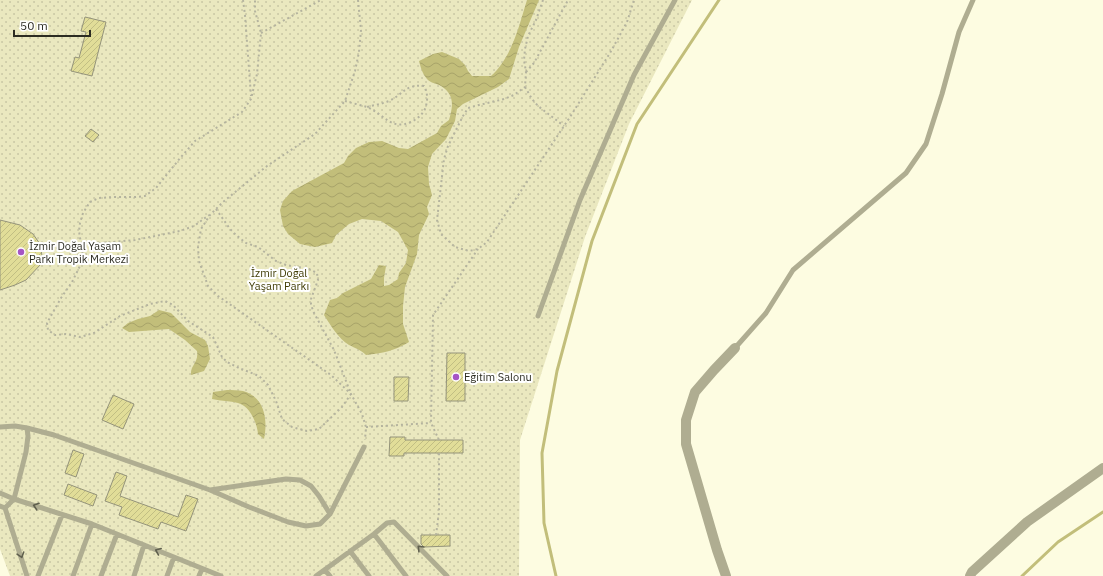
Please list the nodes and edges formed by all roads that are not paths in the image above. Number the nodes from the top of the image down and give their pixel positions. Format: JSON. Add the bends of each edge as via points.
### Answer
{"nodes":[{"id":1,"x":675,"y":0,"type":"edge"},
{"id":2,"x":973,"y":0,"type":"edge"},
{"id":3,"x":538,"y":316,"type":"dead end"},
{"id":4,"x":735,"y":348,"type":"joint"},
{"id":5,"x":0,"y":427,"type":"edge"},
{"id":6,"x":27,"y":428,"type":"junction"},
{"id":7,"x":364,"y":447,"type":"road end"},
{"id":8,"x":1103,"y":468,"type":"edge"},
{"id":9,"x":210,"y":490,"type":"junction"},
{"id":10,"x":0,"y":493,"type":"edge"},
{"id":11,"x":14,"y":499,"type":"junction"},
{"id":12,"x":3,"y":507,"type":"edge"},
{"id":13,"x":330,"y":514,"type":"junction"},
{"id":14,"x":62,"y":515,"type":"junction"},
{"id":15,"x":92,"y":524,"type":"junction"},
{"id":16,"x":117,"y":534,"type":"junction"},
{"id":17,"x":374,"y":534,"type":"junction"},
{"id":18,"x":144,"y":545,"type":"junction"},
{"id":19,"x":350,"y":551,"type":"junction"},
{"id":20,"x":174,"y":557,"type":"junction"},
{"id":21,"x":202,"y":569,"type":"junction"},
{"id":22,"x":325,"y":570,"type":"junction"},
{"id":23,"x":27,"y":576,"type":"edge"},
{"id":24,"x":38,"y":576,"type":"edge"},
{"id":25,"x":73,"y":576,"type":"edge"},
{"id":26,"x":101,"y":576,"type":"edge"},
{"id":27,"x":134,"y":576,"type":"edge"},
{"id":28,"x":167,"y":576,"type":"edge"},
{"id":29,"x":199,"y":576,"type":"edge"},
{"id":30,"x":221,"y":576,"type":"edge"},
{"id":31,"x":316,"y":576,"type":"edge"},
{"id":32,"x":330,"y":576,"type":"edge"},
{"id":33,"x":369,"y":576,"type":"edge"},
{"id":34,"x":406,"y":576,"type":"edge"},
{"id":35,"x":448,"y":576,"type":"edge"},
{"id":36,"x":726,"y":576,"type":"edge"},
{"id":37,"x":970,"y":576,"type":"edge"}],
"edges":[{"from":1,"to":3,"type":"lane","via":[[634,75],[580,200]]},
{"from":2,"to":4,"type":"lane","via":[[959,32],[926,144],[906,173],[793,270],[766,313]]},
{"from":4,"to":36,"type":"street","via":[[695,392],[686,420],[686,444]]},
{"from":5,"to":6,"type":"lane"},
{"from":6,"to":9,"type":"lane","via":[[54,435]]},
{"from":6,"to":11,"type":"lane","via":[[26,452]]},
{"from":7,"to":13,"type":"lane"},
{"from":8,"to":37,"type":"street","via":[[1027,522]]},
{"from":9,"to":13,"type":"lane","via":[[288,522],[306,526],[320,524]]},
{"from":9,"to":13,"type":"lane","via":[[286,479],[300,480],[311,486],[320,496]]},
{"from":10,"to":11,"type":"lane"},
{"from":11,"to":12,"type":"lane"},
{"from":14,"to":11,"type":"lane","one_way":true},
{"from":12,"to":23,"type":"lane","one_way":true},
{"from":14,"to":15,"type":"lane"},
{"from":14,"to":24,"type":"lane"},
{"from":15,"to":16,"type":"lane"},
{"from":15,"to":25,"type":"lane"},
{"from":16,"to":18,"type":"lane"},
{"from":16,"to":26,"type":"lane"},
{"from":17,"to":19,"type":"lane"},
{"from":17,"to":34,"type":"lane"},
{"from":35,"to":17,"type":"lane","one_way":true,"via":[[394,522],[387,523]]},
{"from":20,"to":18,"type":"lane","one_way":true},
{"from":18,"to":27,"type":"lane"},
{"from":19,"to":22,"type":"lane"},
{"from":19,"to":33,"type":"lane"},
{"from":20,"to":21,"type":"lane"},
{"from":20,"to":28,"type":"lane"},
{"from":21,"to":29,"type":"lane"},
{"from":21,"to":30,"type":"lane"},
{"from":22,"to":31,"type":"lane"},
{"from":22,"to":32,"type":"lane"}]}
